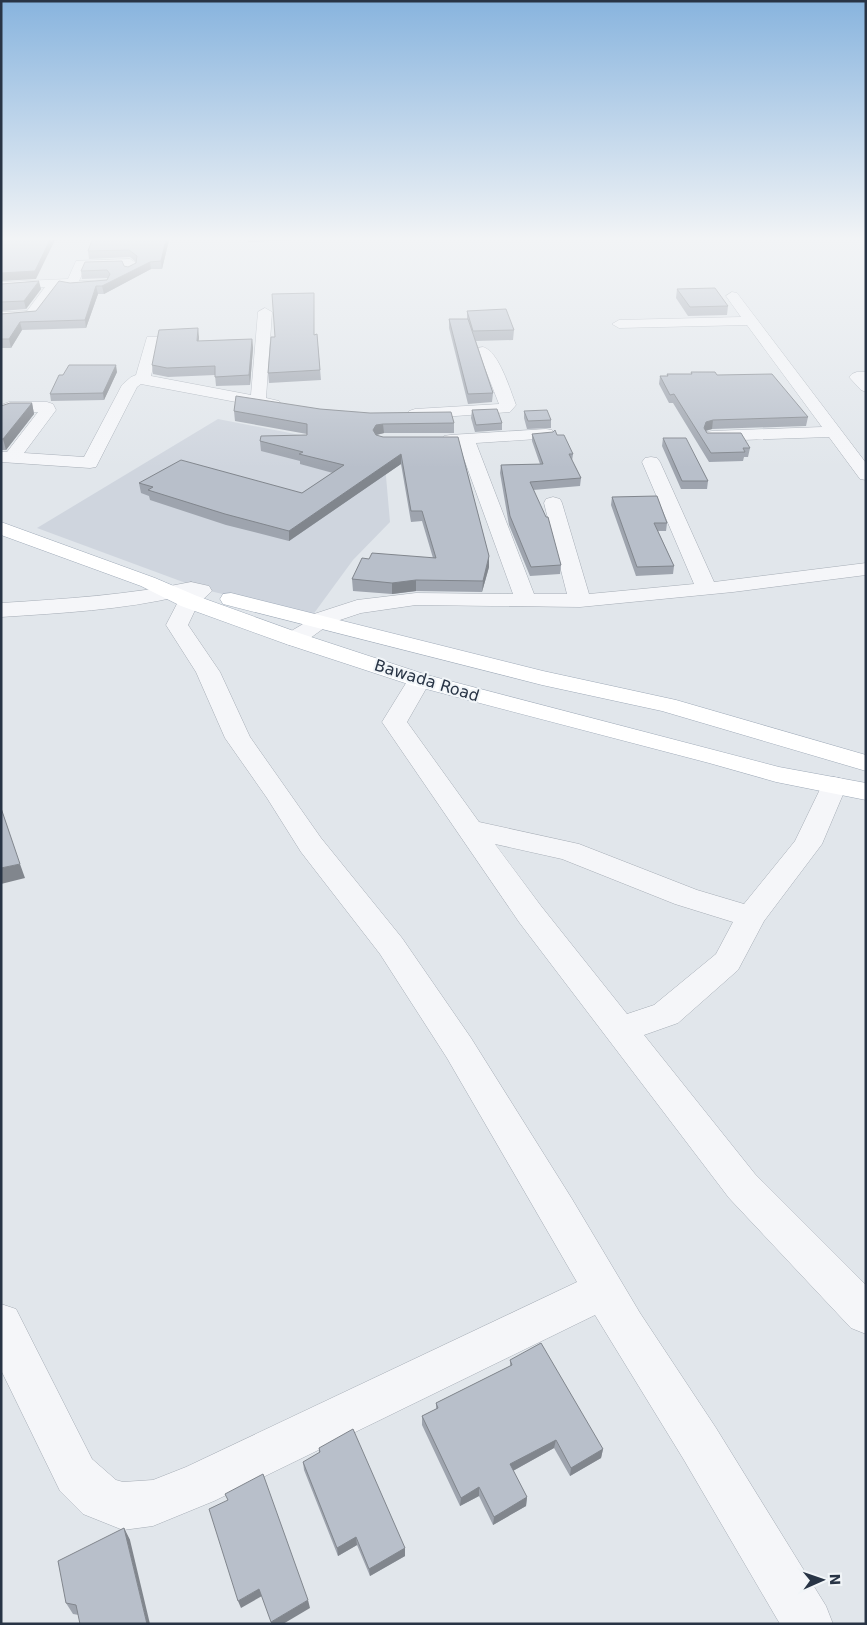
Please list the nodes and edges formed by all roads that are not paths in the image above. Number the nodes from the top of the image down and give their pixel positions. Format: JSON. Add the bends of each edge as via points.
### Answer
{"nodes":[{"id":1,"x":265,"y":316,"type":"edge"},
{"id":2,"x":748,"y":316,"type":"edge"},
{"id":3,"x":752,"y":321,"type":"junction"},
{"id":4,"x":619,"y":324,"type":"dead end"},
{"id":5,"x":152,"y":340,"type":"dead end"},
{"id":6,"x":483,"y":352,"type":"dead end"},
{"id":7,"x":866,"y":377,"type":"edge"},
{"id":8,"x":143,"y":379,"type":"junction"},
{"id":9,"x":866,"y":387,"type":"edge"},
{"id":10,"x":258,"y":401,"type":"junction"},
{"id":11,"x":285,"y":406,"type":"edge"},
{"id":12,"x":1,"y":411,"type":"edge"},
{"id":13,"x":403,"y":414,"type":"edge"},
{"id":14,"x":835,"y":432,"type":"junction"},
{"id":15,"x":546,"y":434,"type":"edge"},
{"id":16,"x":712,"y":436,"type":"edge"},
{"id":17,"x":430,"y":440,"type":"edge"},
{"id":18,"x":466,"y":440,"type":"junction"},
{"id":19,"x":7,"y":455,"type":"edge"},
{"id":20,"x":651,"y":462,"type":"dead end"},
{"id":21,"x":866,"y":475,"type":"edge"},
{"id":22,"x":553,"y":503,"type":"dead end"},
{"id":23,"x":1,"y":518,"type":"edge"},
{"id":24,"x":1,"y":528,"type":"edge"},
{"id":25,"x":866,"y":569,"type":"edge"},
{"id":26,"x":706,"y":588,"type":"junction"},
{"id":27,"x":188,"y":593,"type":"junction"},
{"id":28,"x":526,"y":600,"type":"junction"},
{"id":29,"x":580,"y":601,"type":"junction"},
{"id":30,"x":1,"y":610,"type":"edge"},
{"id":31,"x":321,"y":622,"type":"junction"},
{"id":32,"x":294,"y":639,"type":"junction"},
{"id":33,"x":420,"y":680,"type":"junction"},
{"id":34,"x":866,"y":763,"type":"edge"},
{"id":35,"x":834,"y":785,"type":"junction"},
{"id":36,"x":866,"y":792,"type":"edge"},
{"id":37,"x":470,"y":829,"type":"junction"},
{"id":38,"x":752,"y":917,"type":"junction"},
{"id":39,"x":620,"y":1030,"type":"junction"},
{"id":40,"x":603,"y":1290,"type":"junction"},
{"id":41,"x":866,"y":1314,"type":"edge"},
{"id":42,"x":1,"y":1324,"type":"edge"},
{"id":43,"x":808,"y":1624,"type":"edge"}],
"edges":[{"from":1,"to":10,"type":"street"},
{"from":2,"to":3,"type":"street"},
{"from":3,"to":4,"type":"street"},
{"from":3,"to":14,"type":"street"},
{"from":5,"to":8,"type":"street"},
{"from":6,"to":13,"type":"street","via":[[488,356],[508,405],[504,409]]},
{"from":7,"to":9,"type":"street","via":[[857,377]]},
{"from":8,"to":10,"type":"street"},
{"from":8,"to":19,"type":"street","via":[[130,385],[90,463]]},
{"from":10,"to":11,"type":"street"},
{"from":12,"to":19,"type":"street","via":[[9,407],[47,407],[48,410]]},
{"from":14,"to":16,"type":"street"},
{"from":14,"to":21,"type":"street"},
{"from":15,"to":18,"type":"street"},
{"from":17,"to":18,"type":"street"},
{"from":18,"to":28,"type":"street"},
{"from":20,"to":26,"type":"street"},
{"from":22,"to":29,"type":"street"},
{"from":23,"to":27,"type":"main road"},
{"from":24,"to":27,"type":"main road","name":"Bawada Road","via":[[148,582]]},
{"from":25,"to":26,"type":"street"},
{"from":26,"to":29,"type":"street"},
{"from":27,"to":30,"type":"street","via":[[95,604]]},
{"from":27,"to":31,"type":"main road"},
{"from":27,"to":32,"type":"main road","name":"Bawada Road"},
{"from":27,"to":40,"type":"street","via":[[177,625],[208,672],[238,738],[311,845],[391,946],[454,1040]]},
{"from":28,"to":29,"type":"street"},
{"from":28,"to":31,"type":"street","via":[[416,599],[357,607]]},
{"from":31,"to":32,"type":"street"},
{"from":31,"to":34,"type":"main road","via":[[542,678],[667,705]]},
{"from":32,"to":33,"type":"main road","name":"Bawada Road"},
{"from":33,"to":35,"type":"main road","name":"Bawada Road","via":[[776,774]]},
{"from":33,"to":37,"type":"street","via":[[394,722]]},
{"from":35,"to":36,"type":"main road","name":"Bawada Road"},
{"from":35,"to":38,"type":"street","via":[[808,844]]},
{"from":37,"to":38,"type":"street","via":[[569,851],[686,898]]},
{"from":37,"to":39,"type":"street","via":[[530,914]]},
{"from":38,"to":39,"type":"street","via":[[727,962],[699,986],[666,1014]]},
{"from":39,"to":41,"type":"street","via":[[742,1186]]},
{"from":40,"to":42,"type":"street","via":[[198,1485],[153,1503],[123,1506],[100,1497],[76,1475]]},
{"from":40,"to":43,"type":"street"}]}
